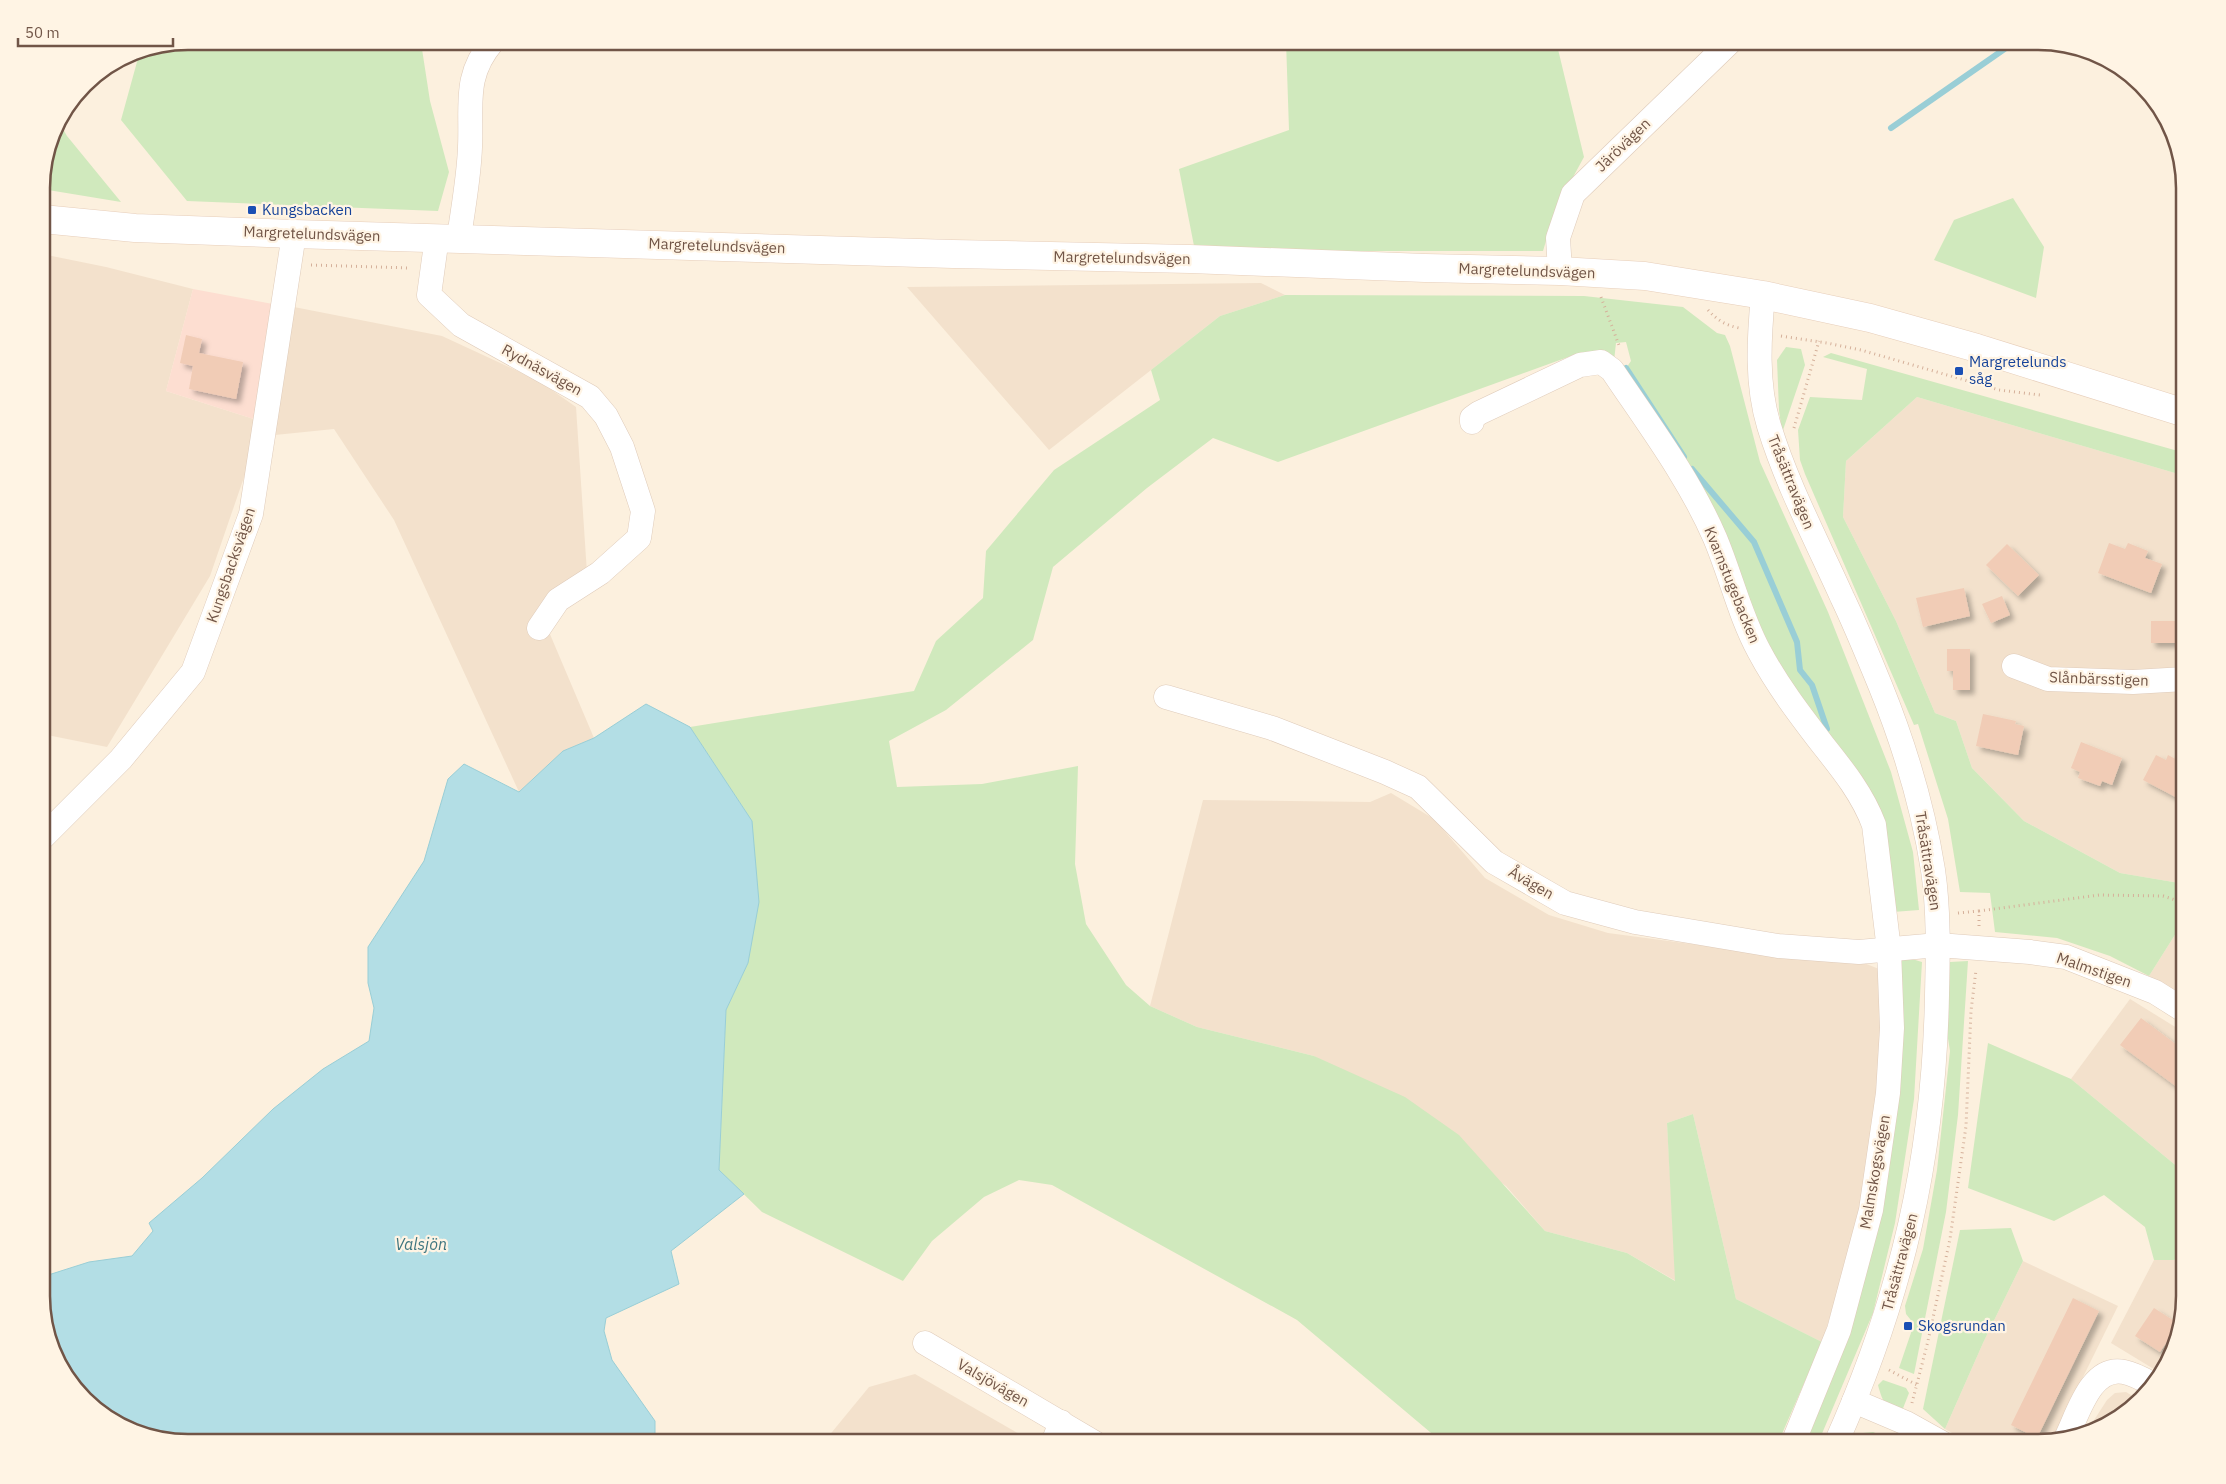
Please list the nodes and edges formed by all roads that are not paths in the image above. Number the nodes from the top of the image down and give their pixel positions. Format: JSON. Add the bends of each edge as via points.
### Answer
{"nodes":[{"id":1,"x":485,"y":50,"type":"edge"},
{"id":2,"x":1722,"y":50,"type":"edge"},
{"id":3,"x":50,"y":221,"type":"edge"},
{"id":4,"x":294,"y":234,"type":"junction"},
{"id":5,"x":448,"y":238,"type":"junction"},
{"id":6,"x":1560,"y":270,"type":"junction"},
{"id":7,"x":1763,"y":295,"type":"junction"},
{"id":8,"x":2176,"y":410,"type":"edge"},
{"id":9,"x":1472,"y":422,"type":"dead end"},
{"id":10,"x":539,"y":628,"type":"dead end"},
{"id":11,"x":2014,"y":666,"type":"dead end"},
{"id":12,"x":2176,"y":680,"type":"edge"},
{"id":13,"x":1166,"y":697,"type":"dead end"},
{"id":14,"x":50,"y":830,"type":"edge"},
{"id":15,"x":1938,"y":945,"type":"junction"},
{"id":16,"x":1889,"y":950,"type":"junction"},
{"id":17,"x":2176,"y":1005,"type":"edge"},
{"id":18,"x":925,"y":1343,"type":"dead end"},
{"id":19,"x":2146,"y":1382,"type":"edge"},
{"id":20,"x":1854,"y":1401,"type":"junction"},
{"id":21,"x":2070,"y":1430,"type":"edge"},
{"id":22,"x":1057,"y":1432,"type":"edge"},
{"id":23,"x":1797,"y":1434,"type":"edge"},
{"id":24,"x":1840,"y":1434,"type":"edge"},
{"id":25,"x":1926,"y":1434,"type":"edge"}],
"edges":[{"from":1,"to":5,"type":"street","via":[[469,94],[470,147]]},
{"from":2,"to":6,"type":"street","name":"Järövägen","via":[[1572,194],[1558,238]]},
{"from":3,"to":4,"type":"street","name":"Margretelundsvägen","via":[[135,228]]},
{"from":4,"to":5,"type":"street","name":"Margretelundsvägen"},
{"from":4,"to":14,"type":"street","name":"Kungsbacksvägen","via":[[252,514],[193,672],[121,759]]},
{"from":5,"to":6,"type":"street","name":"Margretelundsvägen"},
{"from":5,"to":10,"type":"street","name":"Rydnäsvägen","via":[[431,269],[429,295],[461,325],[590,397],[606,416],[622,447],[642,510],[639,538],[600,573],[558,600]]},
{"from":6,"to":7,"type":"street","name":"Margretelundsvägen","via":[[1645,276]]},
{"from":7,"to":8,"type":"street","name":"Margretelundsvägen","via":[[1870,318]]},
{"from":7,"to":15,"type":"street","name":"Tråsättravägen","via":[[1760,379],[1768,424],[1801,509],[1881,688],[1911,776],[1933,870]]},
{"from":9,"to":16,"type":"street","name":"Kvarnstugebacken","via":[[1476,415],[1580,365],[1601,362],[1612,370],[1696,499],[1759,651],[1790,701],[1852,782],[1870,812],[1876,829]]},
{"from":11,"to":12,"type":"street","name":"Slånbärsstigen","via":[[2048,679],[2133,682]]},
{"from":13,"to":16,"type":"street","name":"Åvägen","via":[[1272,728],[1418,787],[1494,862],[1565,903],[1635,922],[1778,946],[1859,952]]},
{"from":15,"to":16,"type":"street","name":"Åvägen"},
{"from":15,"to":17,"type":"street","name":"Malmstigen","via":[[2066,957],[2155,992]]},
{"from":15,"to":20,"type":"street","name":"Tråsättravägen","via":[[1936,1041],[1927,1141],[1908,1238],[1881,1332]]},
{"from":16,"to":23,"type":"street","name":"Malmskogsvägen","via":[[1892,1028],[1888,1093],[1871,1210],[1839,1330]]},
{"from":18,"to":22,"type":"street","name":"Valsjövägen"},
{"from":19,"to":21,"type":"street","via":[[2123,1372],[2112,1372],[2100,1378],[2090,1387]]},
{"from":20,"to":24,"type":"street","name":"Tråsättravägen"},
{"from":20,"to":25,"type":"street"}]}
